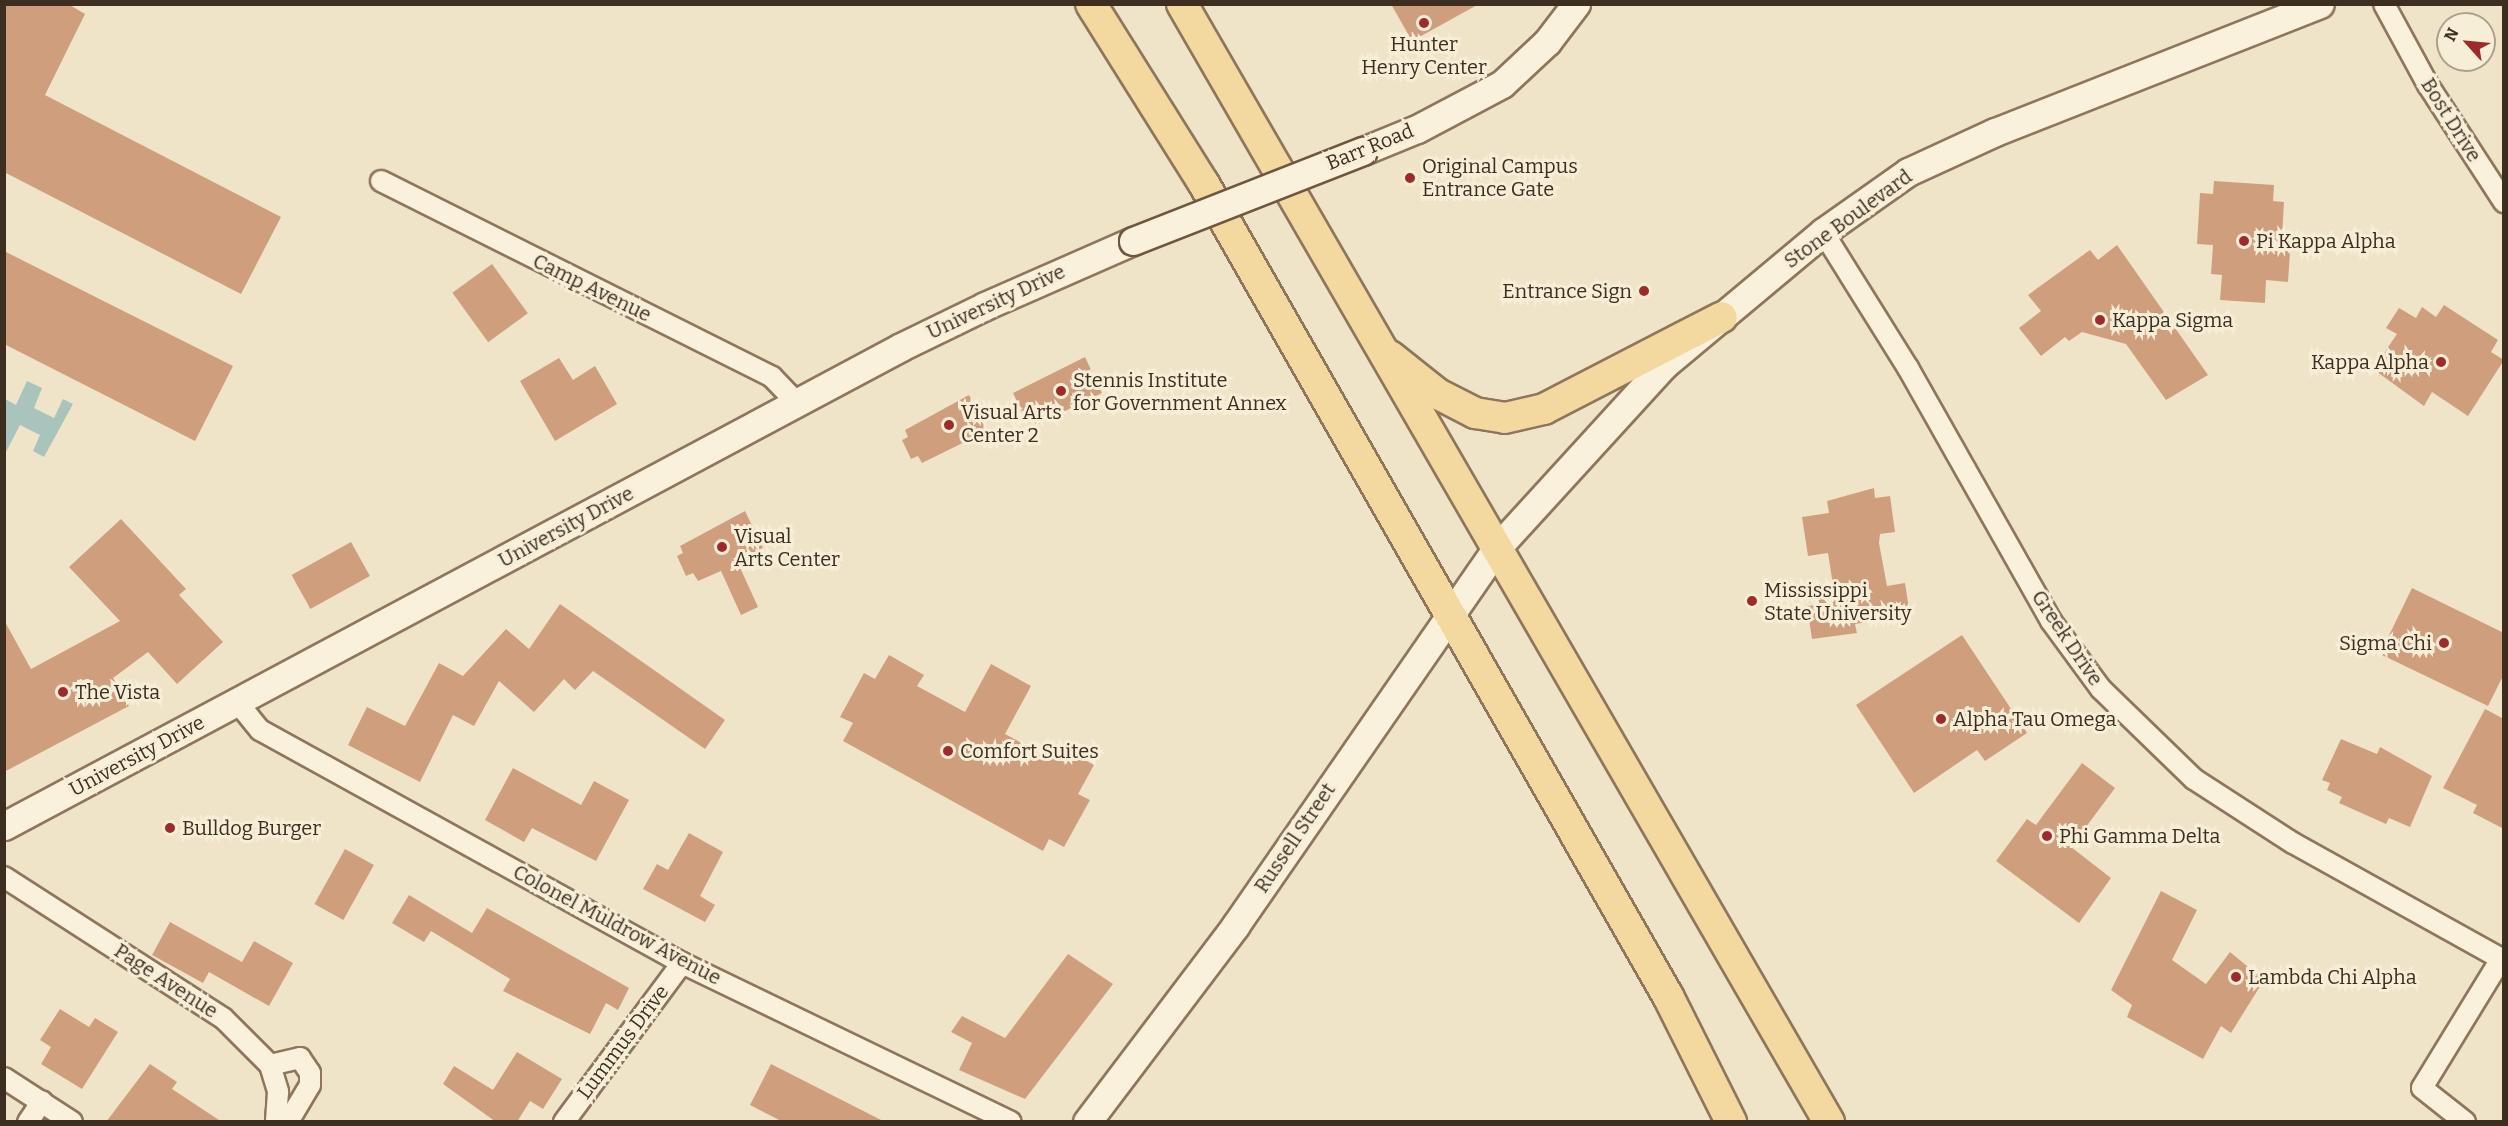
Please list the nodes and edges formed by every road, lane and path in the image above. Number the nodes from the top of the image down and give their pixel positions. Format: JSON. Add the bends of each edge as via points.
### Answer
{"nodes":[{"id":1,"x":1081,"y":4,"type":"edge"},
{"id":2,"x":1091,"y":4,"type":"edge"},
{"id":3,"x":1182,"y":4,"type":"edge"},
{"id":4,"x":1576,"y":4,"type":"edge"},
{"id":5,"x":2384,"y":4,"type":"edge"},
{"id":6,"x":2319,"y":5,"type":"edge"},
{"id":7,"x":1136,"y":77,"type":"junction"},
{"id":8,"x":381,"y":181,"type":"dead end"},
{"id":9,"x":2504,"y":202,"type":"edge"},
{"id":10,"x":1823,"y":232,"type":"junction"},
{"id":11,"x":1133,"y":242,"type":"joint"},
{"id":12,"x":1722,"y":317,"type":"junction"},
{"id":13,"x":1376,"y":344,"type":"junction"},
{"id":14,"x":797,"y":403,"type":"junction"},
{"id":15,"x":1496,"y":549,"type":"junction"},
{"id":16,"x":1451,"y":619,"type":"junction"},
{"id":17,"x":238,"y":703,"type":"junction"},
{"id":18,"x":4,"y":826,"type":"edge"},
{"id":19,"x":4,"y":877,"type":"edge"},
{"id":20,"x":682,"y":963,"type":"junction"},
{"id":21,"x":270,"y":1065,"type":"junction"},
{"id":22,"x":4,"y":1078,"type":"edge"},
{"id":23,"x":42,"y":1101,"type":"junction"},
{"id":24,"x":28,"y":1122,"type":"edge"},
{"id":25,"x":72,"y":1122,"type":"edge"},
{"id":26,"x":276,"y":1122,"type":"edge"},
{"id":27,"x":288,"y":1122,"type":"edge"},
{"id":28,"x":564,"y":1122,"type":"edge"},
{"id":29,"x":1011,"y":1122,"type":"edge"},
{"id":30,"x":1087,"y":1122,"type":"edge"},
{"id":31,"x":1731,"y":1122,"type":"edge"},
{"id":32,"x":1829,"y":1122,"type":"edge"},
{"id":33,"x":2465,"y":1122,"type":"edge"}],
"edges":[{"from":1,"to":7,"type":"main road"},
{"from":2,"to":7,"type":"main road"},
{"from":3,"to":13,"type":"main road"},
{"from":4,"to":11,"type":"street","name":"Barr Road","bridge":true,"via":[[1529,61],[1487,94],[1363,151]]},
{"from":5,"to":9,"type":"street","name":"Bost Drive","via":[[2428,85]]},
{"from":6,"to":10,"type":"street","name":"Stone Boulevard","via":[[1995,132],[1908,172]]},
{"from":7,"to":16,"type":"main road","via":[[1204,184]]},
{"from":8,"to":14,"type":"street","name":"Camp Avenue","via":[[772,377]]},
{"from":10,"to":12,"type":"street","name":"Stone Boulevard"},
{"from":10,"to":33,"type":"street","name":"Greek Drive","via":[[1908,368],[2051,621],[2101,689],[2194,779],[2293,843],[2501,959],[2421,1088]]},
{"from":11,"to":14,"type":"street","name":"University Drive","via":[[985,306]]},
{"from":12,"to":13,"type":"main road","via":[[1544,409],[1505,418],[1475,413],[1438,394]]},
{"from":12,"to":15,"type":"street","name":"Stone Boulevard","via":[[1664,365],[1614,416]]},
{"from":13,"to":15,"type":"main road"},
{"from":14,"to":17,"type":"street","name":"University Drive"},
{"from":15,"to":16,"type":"street","name":"Russell Street"},
{"from":15,"to":32,"type":"main road"},
{"from":16,"to":30,"type":"street","name":"Russell Street","via":[[1235,926]]},
{"from":16,"to":31,"type":"main road","via":[[1668,996]]},
{"from":17,"to":18,"type":"street","name":"University Drive"},
{"from":17,"to":20,"type":"street","name":"Colonel Muldrow Avenue","via":[[260,730]]},
{"from":19,"to":21,"type":"street","name":"Page Avenue","via":[[223,1018]]},
{"from":20,"to":28,"type":"street","name":"Lummus Drive"},
{"from":20,"to":29,"type":"street","name":"Colonel Muldrow Avenue"},
{"from":21,"to":26,"type":"street","name":"Page Avenue","via":[[278,1092]]},
{"from":21,"to":27,"type":"street","via":[[300,1058],[310,1072],[310,1085]]},
{"from":22,"to":23,"type":"street"},
{"from":23,"to":24,"type":"street"},
{"from":23,"to":25,"type":"street"}]}
